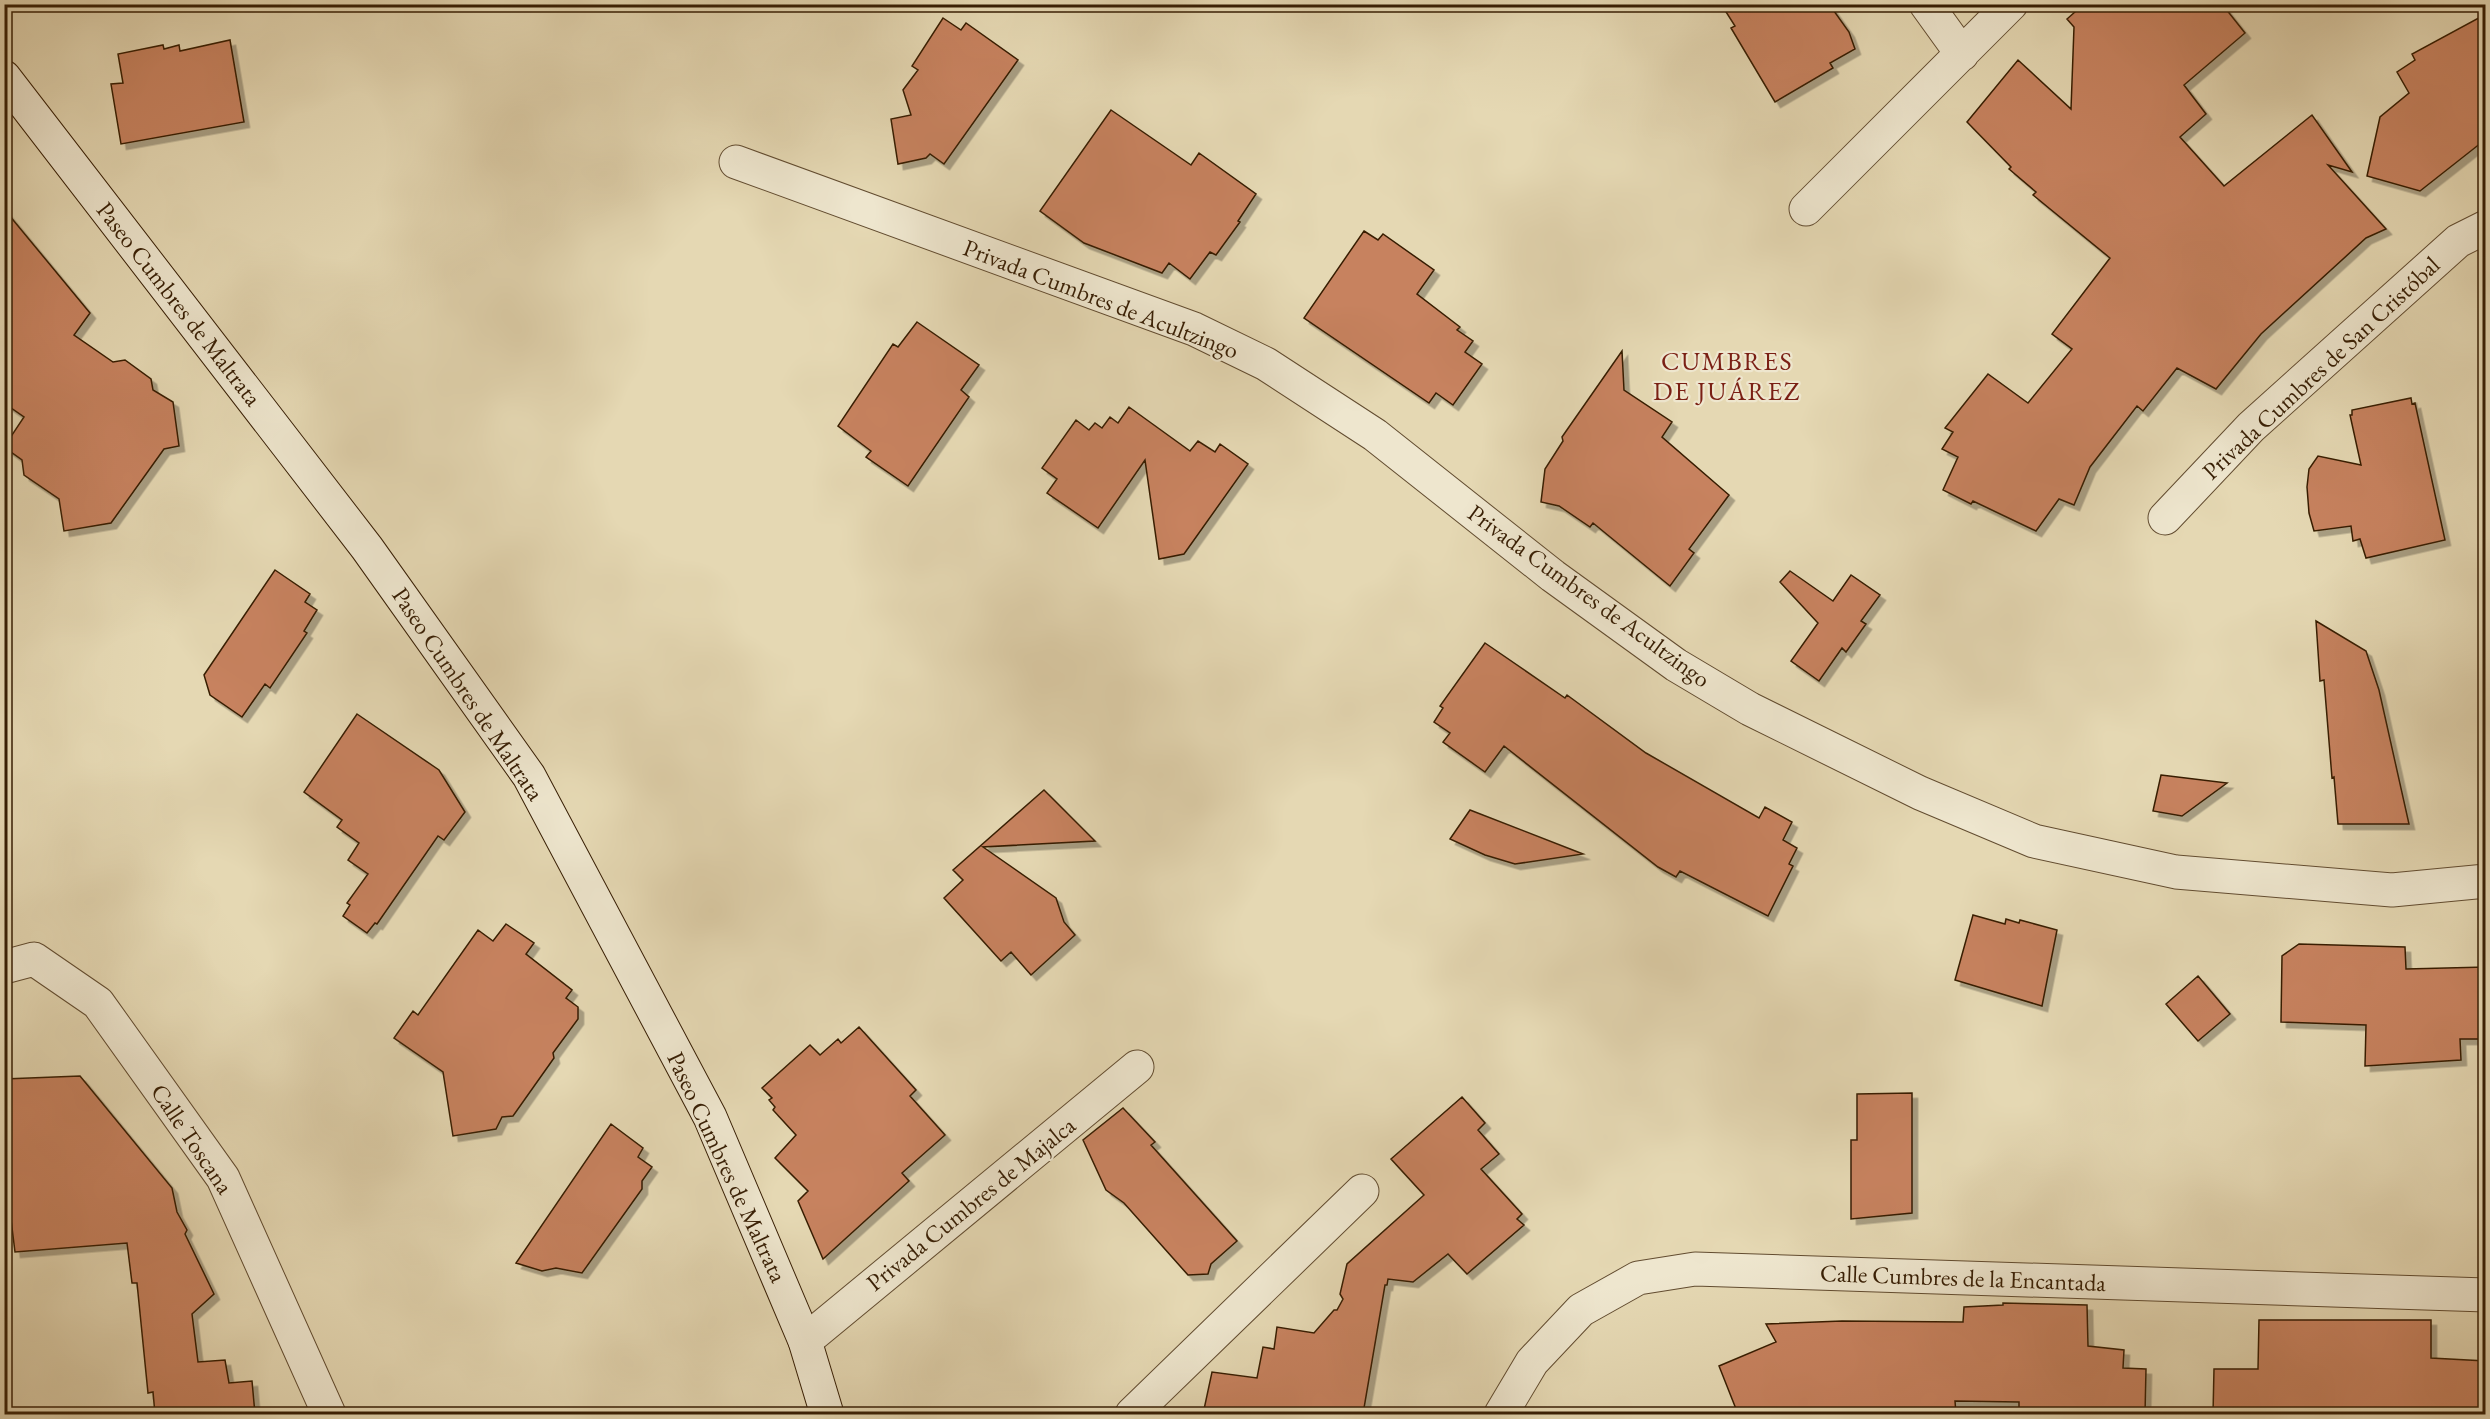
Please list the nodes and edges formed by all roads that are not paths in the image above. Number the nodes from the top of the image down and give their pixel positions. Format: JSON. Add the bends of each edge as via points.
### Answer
{"nodes":[{"id":1,"x":1926,"y":4,"type":"edge"},
{"id":2,"x":2011,"y":4,"type":"edge"},
{"id":3,"x":1962,"y":54,"type":"junction"},
{"id":4,"x":4,"y":77,"type":"edge"},
{"id":5,"x":736,"y":162,"type":"dead end"},
{"id":6,"x":1806,"y":209,"type":"dead end"},
{"id":7,"x":2486,"y":227,"type":"edge"},
{"id":8,"x":2165,"y":518,"type":"dead end"},
{"id":9,"x":2486,"y":881,"type":"edge"},
{"id":10,"x":4,"y":967,"type":"edge"},
{"id":11,"x":1137,"y":1067,"type":"dead end"},
{"id":12,"x":1362,"y":1191,"type":"dead end"},
{"id":13,"x":2486,"y":1295,"type":"edge"},
{"id":14,"x":805,"y":1341,"type":"junction"},
{"id":15,"x":329,"y":1414,"type":"edge"},
{"id":16,"x":827,"y":1414,"type":"edge"},
{"id":17,"x":1132,"y":1414,"type":"edge"},
{"id":18,"x":1501,"y":1414,"type":"edge"}],
"edges":[{"from":1,"to":3,"type":"street"},
{"from":2,"to":3,"type":"street"},
{"from":3,"to":6,"type":"street"},
{"from":4,"to":14,"type":"street","name":"Paseo Cumbres de Maltrata","via":[[367,548],[529,776],[710,1118]]},
{"from":5,"to":9,"type":"street","name":"Privada Cumbres de Acultzingo","via":[[1194,329],[1266,364],[1375,435],[1552,576],[1676,665],[1750,709],[1920,793],[2034,841],[2176,872],[2277,882],[2392,890]]},
{"from":7,"to":8,"type":"street","name":"Privada Cumbres de San Cristóbal","via":[[2457,241],[2260,419]]},
{"from":10,"to":15,"type":"street","name":"Calle Toscana","via":[[34,959],[98,1003],[223,1178]]},
{"from":11,"to":14,"type":"street","name":"Privada Cumbres de Majalca"},
{"from":12,"to":17,"type":"street"},
{"from":13,"to":18,"type":"street","name":"Calle Cumbres de la Encantada","via":[[1695,1269],[1638,1278],[1581,1310],[1532,1362]]},
{"from":14,"to":16,"type":"street","name":"Paseo Cumbres de Maltrata"}]}
